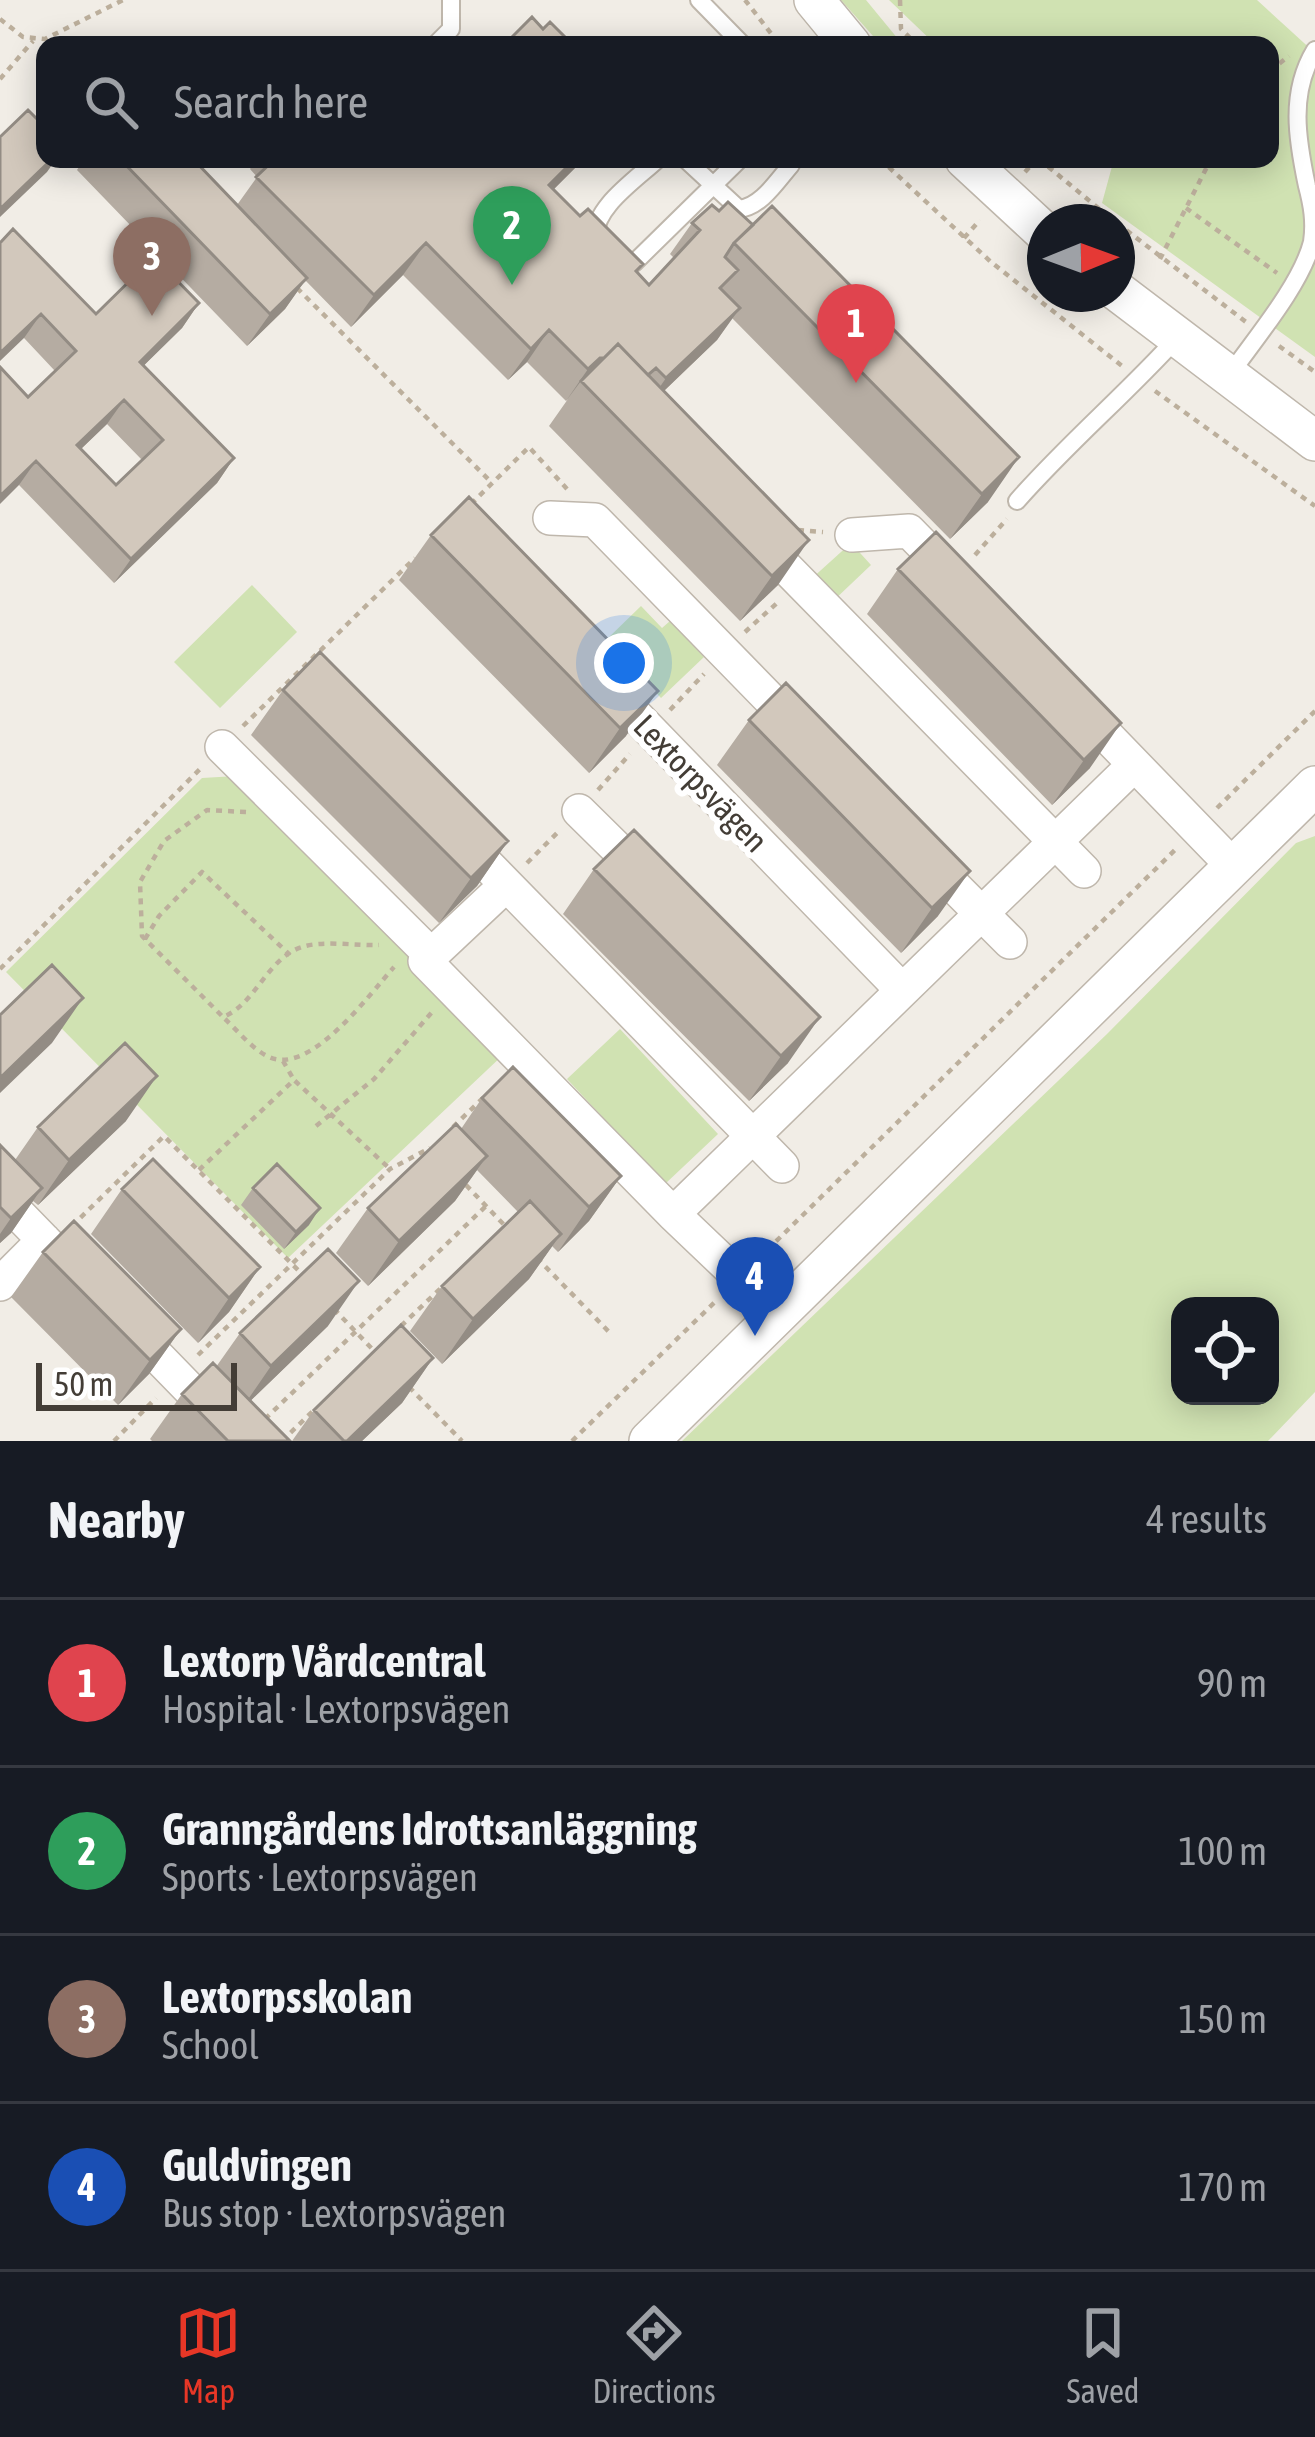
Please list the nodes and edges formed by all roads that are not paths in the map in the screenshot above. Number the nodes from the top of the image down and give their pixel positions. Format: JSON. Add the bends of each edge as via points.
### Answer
{"nodes":[{"id":1,"x":451,"y":0,"type":"edge"},
{"id":2,"x":699,"y":0,"type":"edge"},
{"id":3,"x":814,"y":0,"type":"edge"},
{"id":4,"x":444,"y":36,"type":"edge"},
{"id":5,"x":734,"y":36,"type":"edge"},
{"id":6,"x":844,"y":36,"type":"edge"},
{"id":7,"x":1315,"y":50,"type":"edge"},
{"id":8,"x":649,"y":168,"type":"edge"},
{"id":9,"x":695,"y":168,"type":"edge"},
{"id":10,"x":731,"y":168,"type":"edge"},
{"id":11,"x":788,"y":168,"type":"edge"},
{"id":12,"x":975,"y":168,"type":"edge"},
{"id":13,"x":713,"y":185,"type":"junction"},
{"id":14,"x":1027,"y":216,"type":"edge"},
{"id":15,"x":1135,"y":306,"type":"edge"},
{"id":16,"x":1176,"y":339,"type":"junction"},
{"id":17,"x":1228,"y":378,"type":"junction"},
{"id":18,"x":1315,"y":441,"type":"edge"},
{"id":19,"x":1017,"y":500,"type":"edge"},
{"id":20,"x":550,"y":518,"type":"dead end"},
{"id":21,"x":745,"y":526,"type":"edge"},
{"id":22,"x":852,"y":535,"type":"road end"},
{"id":23,"x":963,"y":586,"type":"edge"},
{"id":24,"x":589,"y":668,"type":"edge"},
{"id":25,"x":1053,"y":680,"type":"edge"},
{"id":26,"x":222,"y":747,"type":"road end"},
{"id":27,"x":820,"y":750,"type":"edge"},
{"id":28,"x":1135,"y":765,"type":"junction"},
{"id":29,"x":1315,"y":786,"type":"edge"},
{"id":30,"x":579,"y":812,"type":"road end"},
{"id":31,"x":443,"y":819,"type":"edge"},
{"id":32,"x":900,"y":832,"type":"edge"},
{"id":33,"x":1054,"y":842,"type":"junction"},
{"id":34,"x":1234,"y":866,"type":"junction"},
{"id":35,"x":1084,"y":871,"type":"dead end"},
{"id":36,"x":506,"y":885,"type":"junction"},
{"id":37,"x":663,"y":894,"type":"edge"},
{"id":38,"x":980,"y":914,"type":"junction"},
{"id":39,"x":1010,"y":942,"type":"dead end"},
{"id":40,"x":422,"y":945,"type":"junction"},
{"id":41,"x":902,"y":989,"type":"junction"},
{"id":42,"x":752,"y":1136,"type":"junction"},
{"id":43,"x":782,"y":1166,"type":"dead end"},
{"id":44,"x":0,"y":1195,"type":"edge"},
{"id":45,"x":673,"y":1214,"type":"junction"},
{"id":46,"x":47,"y":1243,"type":"junction"},
{"id":47,"x":0,"y":1284,"type":"edge"},
{"id":48,"x":778,"y":1314,"type":"junction"},
{"id":49,"x":249,"y":1433,"type":"edge"},
{"id":50,"x":649,"y":1441,"type":"edge"}],
"edges":[{"from":1,"to":4,"type":"lane","via":[[452,28]]},
{"from":2,"to":5,"type":"lane"},
{"from":3,"to":6,"type":"street"},
{"from":7,"to":17,"type":"lane","via":[[1302,71],[1297,125],[1315,218],[1311,245]]},
{"from":8,"to":13,"type":"lane","via":[[597,218],[596,240],[616,263],[634,262]]},
{"from":9,"to":13,"type":"lane"},
{"from":10,"to":13,"type":"lane"},
{"from":11,"to":13,"type":"lane","via":[[748,209]]},
{"from":12,"to":14,"type":"street"},
{"from":15,"to":16,"type":"street"},
{"from":16,"to":17,"type":"street"},
{"from":16,"to":19,"type":"lane"},
{"from":17,"to":18,"type":"street"},
{"from":20,"to":27,"type":"street","via":[[595,520]]},
{"from":21,"to":33,"type":"street"},
{"from":22,"to":23,"type":"street","via":[[909,531]]},
{"from":24,"to":41,"type":"street","name":"Lextorpsvägen"},
{"from":25,"to":28,"type":"street"},
{"from":26,"to":40,"type":"street"},
{"from":28,"to":33,"type":"street"},
{"from":28,"to":34,"type":"street"},
{"from":29,"to":34,"type":"street"},
{"from":30,"to":37,"type":"street"},
{"from":31,"to":36,"type":"street"},
{"from":32,"to":38,"type":"street"},
{"from":33,"to":35,"type":"street"},
{"from":33,"to":38,"type":"street"},
{"from":34,"to":48,"type":"street"},
{"from":36,"to":40,"type":"street"},
{"from":36,"to":42,"type":"street"},
{"from":38,"to":39,"type":"street"},
{"from":38,"to":41,"type":"street"},
{"from":40,"to":45,"type":"street","via":[[425,961]]},
{"from":41,"to":42,"type":"street","via":[[822,1051]]},
{"from":42,"to":43,"type":"street"},
{"from":42,"to":45,"type":"street"},
{"from":44,"to":46,"type":"street"},
{"from":45,"to":48,"type":"street"},
{"from":46,"to":47,"type":"street"},
{"from":46,"to":49,"type":"street","via":[[177,1376]]},
{"from":48,"to":50,"type":"street"}]}
